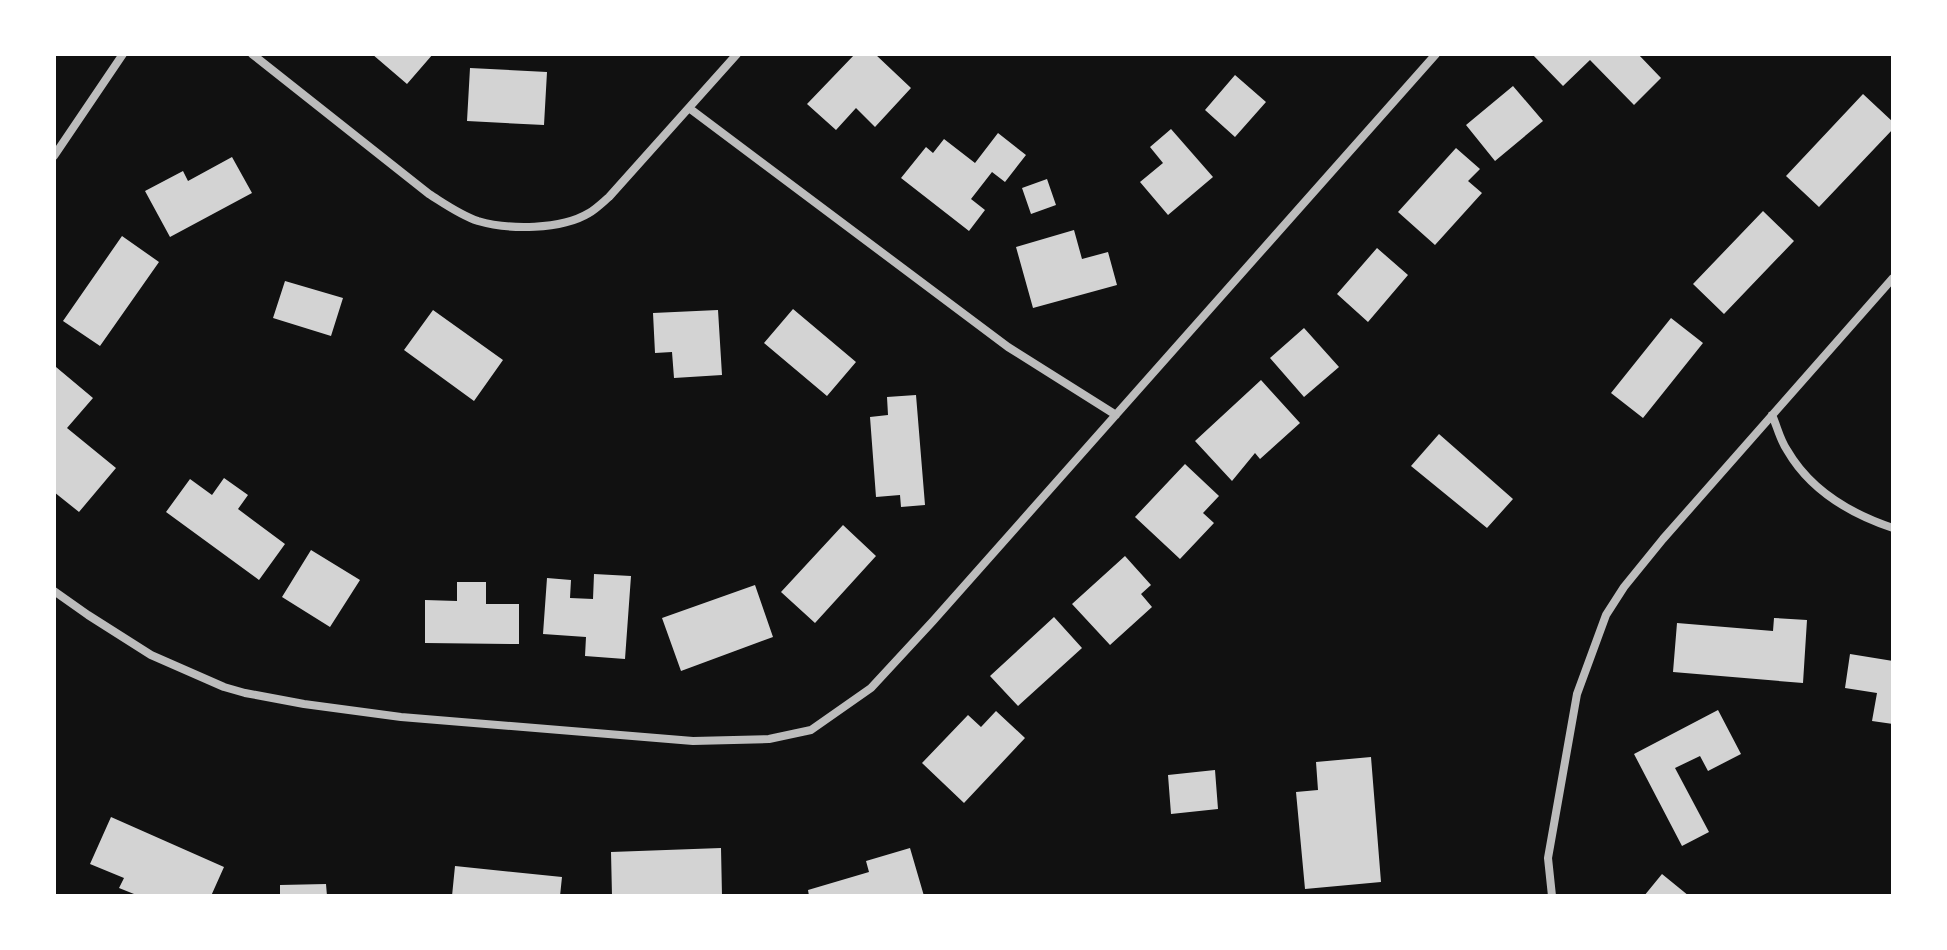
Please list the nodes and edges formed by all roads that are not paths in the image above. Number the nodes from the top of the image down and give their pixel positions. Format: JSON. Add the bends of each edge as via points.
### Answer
{"nodes":[{"id":1,"x":123,"y":54,"type":"edge"},
{"id":2,"x":252,"y":54,"type":"edge"},
{"id":3,"x":737,"y":54,"type":"edge"},
{"id":4,"x":1436,"y":54,"type":"edge"},
{"id":5,"x":689,"y":108,"type":"junction"},
{"id":6,"x":54,"y":156,"type":"edge"},
{"id":7,"x":1893,"y":278,"type":"edge"},
{"id":8,"x":1116,"y":415,"type":"junction"},
{"id":9,"x":1772,"y":415,"type":"junction"},
{"id":10,"x":1893,"y":528,"type":"edge"},
{"id":11,"x":54,"y":591,"type":"edge"},
{"id":12,"x":1552,"y":896,"type":"edge"}],
"edges":[{"from":1,"to":6,"type":"street"},
{"from":2,"to":5,"type":"street","via":[[429,194],[460,213],[502,225],[536,227],[587,214],[609,197]]},
{"from":3,"to":5,"type":"street"},
{"from":4,"to":8,"type":"street"},
{"from":5,"to":8,"type":"street","via":[[1008,347]]},
{"from":7,"to":9,"type":"street"},
{"from":8,"to":11,"type":"street","via":[[871,688],[811,730],[769,739],[693,741],[417,718],[245,693],[151,655]]},
{"from":9,"to":10,"type":"street","via":[[1785,448],[1812,483],[1866,519]]},
{"from":9,"to":12,"type":"street","via":[[1663,539],[1606,615],[1577,694],[1548,858]]}]}
